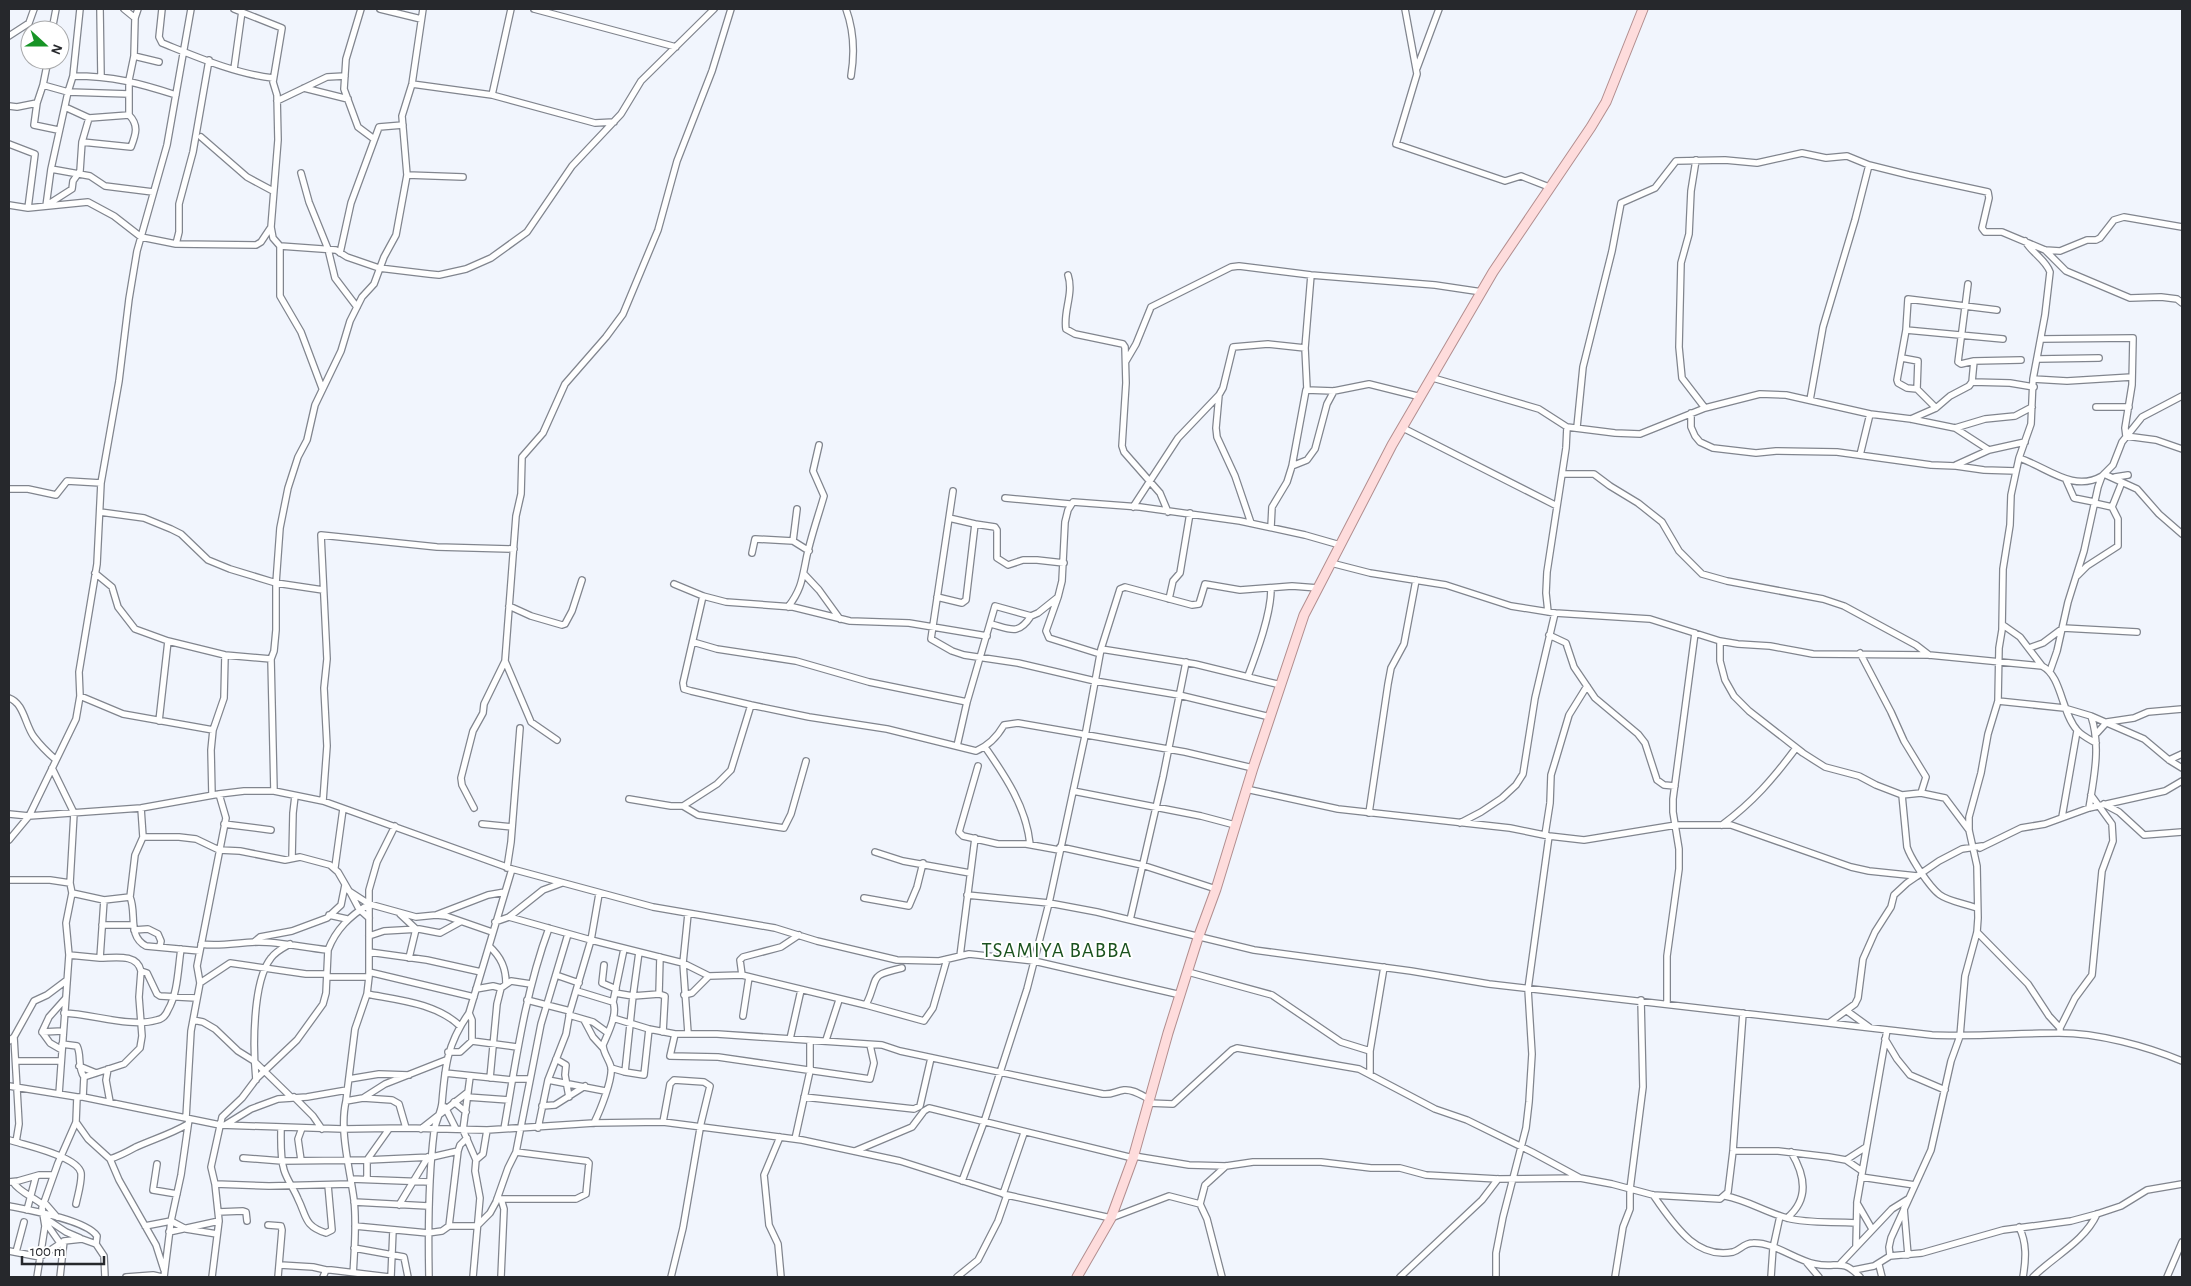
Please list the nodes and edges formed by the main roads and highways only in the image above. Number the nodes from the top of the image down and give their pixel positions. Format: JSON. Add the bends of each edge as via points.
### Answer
{"nodes":[{"id":1,"x":1643,"y":9,"type":"edge"},
{"id":2,"x":1077,"y":1277,"type":"edge"}],
"edges":[{"from":1,"to":2,"type":"main road","via":[[1606,102],[1493,272],[1403,428],[1298,628],[1198,938],[1133,1157],[1111,1218]]}]}
